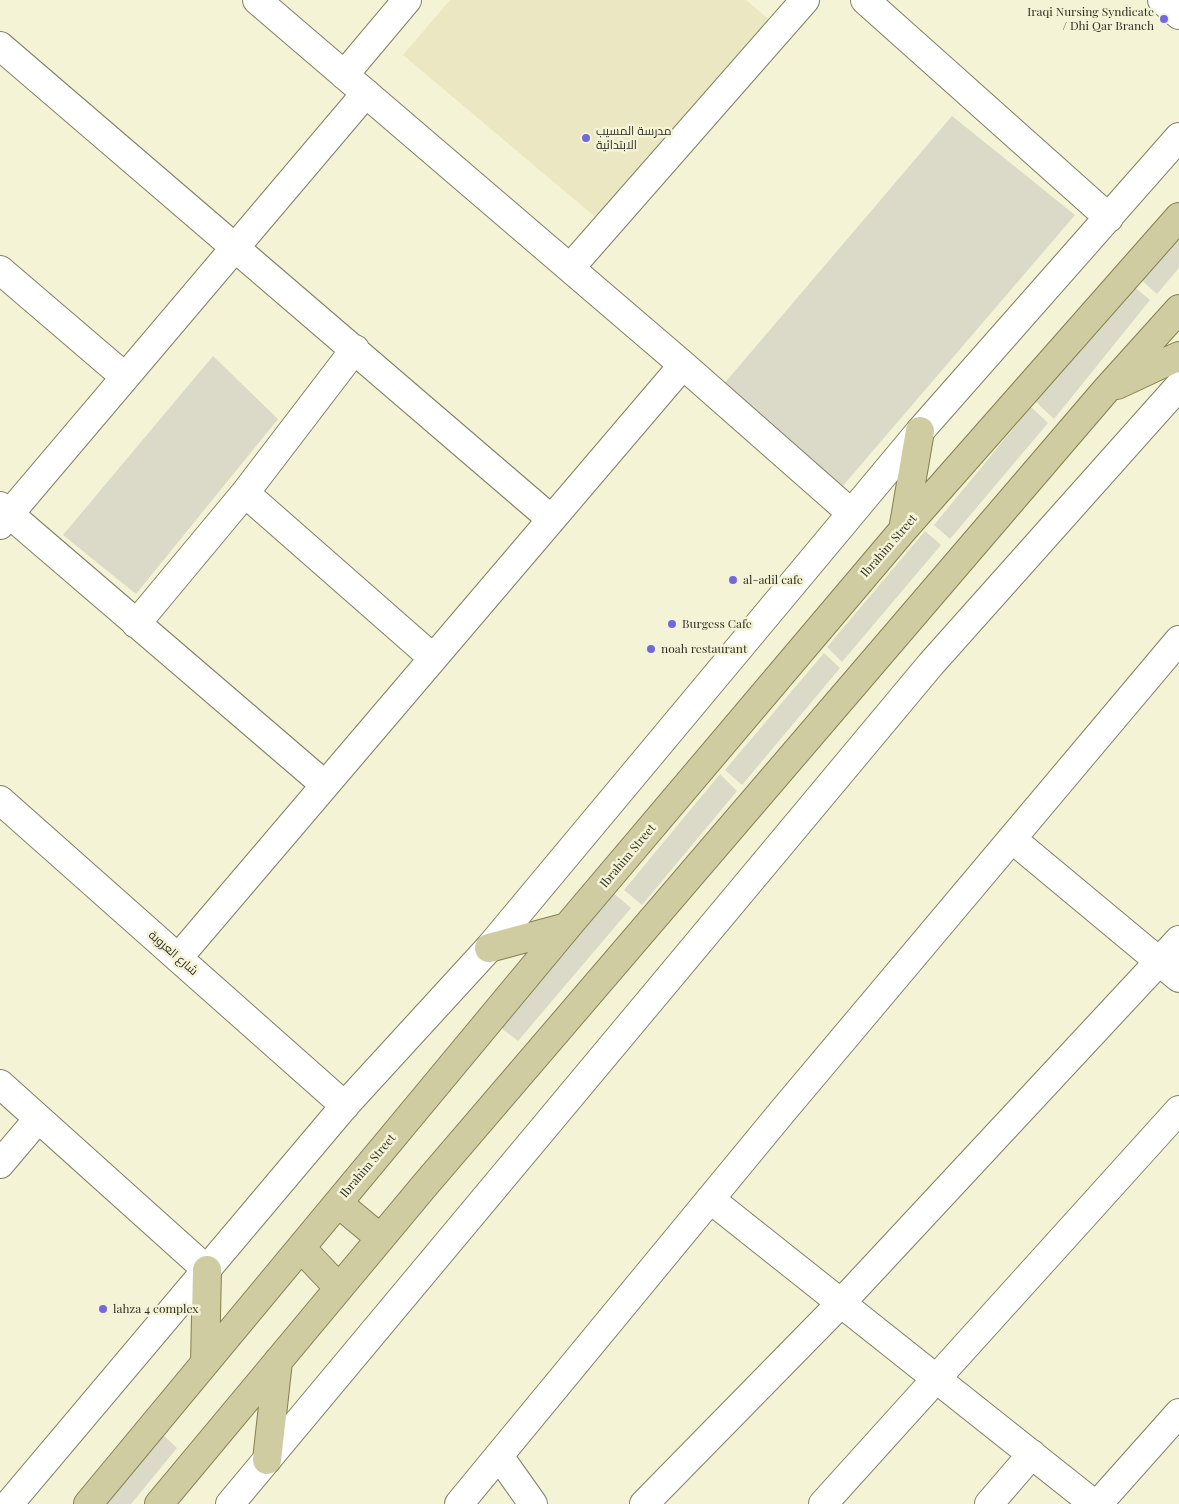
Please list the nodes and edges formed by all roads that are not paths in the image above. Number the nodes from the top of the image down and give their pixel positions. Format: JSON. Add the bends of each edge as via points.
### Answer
{"nodes":[{"id":1,"x":257,"y":0,"type":"edge"},
{"id":2,"x":407,"y":0,"type":"edge"},
{"id":3,"x":805,"y":0,"type":"edge"},
{"id":4,"x":865,"y":0,"type":"edge"},
{"id":5,"x":1162,"y":0,"type":"edge"},
{"id":6,"x":1179,"y":15,"type":"edge"},
{"id":7,"x":0,"y":46,"type":"edge"},
{"id":8,"x":344,"y":74,"type":"junction"},
{"id":9,"x":366,"y":93,"type":"junction"},
{"id":10,"x":1179,"y":137,"type":"edge"},
{"id":11,"x":1179,"y":217,"type":"edge"},
{"id":12,"x":1109,"y":218,"type":"junction"},
{"id":13,"x":235,"y":247,"type":"junction"},
{"id":14,"x":570,"y":268,"type":"junction"},
{"id":15,"x":0,"y":270,"type":"edge"},
{"id":16,"x":1179,"y":309,"type":"edge"},
{"id":17,"x":356,"y":349,"type":"junction"},
{"id":18,"x":1179,"y":356,"type":"edge"},
{"id":19,"x":682,"y":365,"type":"junction"},
{"id":20,"x":125,"y":377,"type":"junction"},
{"id":21,"x":1179,"y":386,"type":"edge"},
{"id":22,"x":1106,"y":390,"type":"junction"},
{"id":23,"x":920,"y":432,"type":"junction"},
{"id":24,"x":246,"y":493,"type":"junction"},
{"id":25,"x":851,"y":513,"type":"junction"},
{"id":26,"x":3,"y":515,"type":"edge"},
{"id":27,"x":551,"y":519,"type":"junction"},
{"id":28,"x":902,"y":530,"type":"junction"},
{"id":29,"x":136,"y":624,"type":"junction"},
{"id":30,"x":1179,"y":640,"type":"edge"},
{"id":31,"x":433,"y":658,"type":"junction"},
{"id":32,"x":325,"y":785,"type":"junction"},
{"id":33,"x":0,"y":800,"type":"edge"},
{"id":34,"x":1012,"y":839,"type":"junction"},
{"id":35,"x":567,"y":927,"type":"junction"},
{"id":36,"x":1179,"y":940,"type":"edge"},
{"id":37,"x":489,"y":948,"type":"junction"},
{"id":38,"x":178,"y":958,"type":"junction"},
{"id":39,"x":1169,"y":970,"type":"edge"},
{"id":40,"x":0,"y":1084,"type":"edge"},
{"id":41,"x":345,"y":1106,"type":"junction"},
{"id":42,"x":1179,"y":1110,"type":"edge"},
{"id":43,"x":38,"y":1119,"type":"junction"},
{"id":44,"x":0,"y":1164,"type":"edge"},
{"id":45,"x":710,"y":1199,"type":"junction"},
{"id":46,"x":338,"y":1203,"type":"junction"},
{"id":47,"x":380,"y":1238,"type":"junction"},
{"id":48,"x":301,"y":1248,"type":"junction"},
{"id":49,"x":206,"y":1270,"type":"junction"},
{"id":50,"x":339,"y":1288,"type":"junction"},
{"id":51,"x":841,"y":1303,"type":"junction"},
{"id":52,"x":278,"y":1361,"type":"junction"},
{"id":53,"x":205,"y":1363,"type":"junction"},
{"id":54,"x":935,"y":1378,"type":"junction"},
{"id":55,"x":1179,"y":1413,"type":"edge"},
{"id":56,"x":1032,"y":1454,"type":"junction"},
{"id":57,"x":499,"y":1456,"type":"junction"},
{"id":58,"x":267,"y":1460,"type":"junction"},
{"id":59,"x":9,"y":1504,"type":"edge"},
{"id":60,"x":88,"y":1504,"type":"edge"},
{"id":61,"x":159,"y":1504,"type":"edge"},
{"id":62,"x":230,"y":1504,"type":"edge"},
{"id":63,"x":459,"y":1504,"type":"edge"},
{"id":64,"x":532,"y":1504,"type":"edge"},
{"id":65,"x":644,"y":1504,"type":"edge"},
{"id":66,"x":822,"y":1504,"type":"edge"},
{"id":67,"x":989,"y":1504,"type":"edge"},
{"id":68,"x":1096,"y":1504,"type":"edge"}],
"edges":[{"from":1,"to":8,"type":"street"},
{"from":2,"to":8,"type":"street"},
{"from":3,"to":14,"type":"street"},
{"from":4,"to":12,"type":"street"},
{"from":5,"to":6,"type":"street"},
{"from":7,"to":13,"type":"street"},
{"from":8,"to":9,"type":"street"},
{"from":9,"to":13,"type":"street"},
{"from":9,"to":14,"type":"street"},
{"from":10,"to":12,"type":"street"},
{"from":11,"to":28,"type":"main road","name":"Ibrahim Street"},
{"from":12,"to":23,"type":"street"},
{"from":13,"to":17,"type":"street"},
{"from":13,"to":20,"type":"street"},
{"from":14,"to":19,"type":"street"},
{"from":15,"to":20,"type":"street"},
{"from":16,"to":22,"type":"main road"},
{"from":17,"to":24,"type":"street"},
{"from":17,"to":27,"type":"street"},
{"from":18,"to":22,"type":"main road"},
{"from":19,"to":25,"type":"street"},
{"from":19,"to":27,"type":"street"},
{"from":20,"to":26,"type":"street"},
{"from":21,"to":58,"type":"street","via":[[931,664]]},
{"from":22,"to":47,"type":"main road"},
{"from":23,"to":25,"type":"street"},
{"from":23,"to":28,"type":"main road"},
{"from":24,"to":29,"type":"street"},
{"from":24,"to":31,"type":"street"},
{"from":25,"to":37,"type":"street"},
{"from":26,"to":29,"type":"street"},
{"from":27,"to":31,"type":"street"},
{"from":28,"to":35,"type":"main road","name":"Ibrahim Street"},
{"from":29,"to":32,"type":"street"},
{"from":30,"to":34,"type":"street"},
{"from":31,"to":32,"type":"street"},
{"from":32,"to":38,"type":"street"},
{"from":33,"to":38,"type":"street","name":"شارع العروبة"},
{"from":34,"to":39,"type":"street"},
{"from":34,"to":45,"type":"street"},
{"from":35,"to":37,"type":"main road"},
{"from":35,"to":46,"type":"main road","name":"Ibrahim Street"},
{"from":36,"to":39,"type":"street"},
{"from":37,"to":41,"type":"street"},
{"from":38,"to":41,"type":"street","name":"شارع العروبة"},
{"from":39,"to":51,"type":"street"},
{"from":40,"to":43,"type":"street"},
{"from":41,"to":49,"type":"street"},
{"from":42,"to":54,"type":"street"},
{"from":43,"to":44,"type":"street"},
{"from":43,"to":49,"type":"street"},
{"from":45,"to":51,"type":"street"},
{"from":45,"to":57,"type":"street"},
{"from":46,"to":47,"type":"main road"},
{"from":46,"to":48,"type":"main road","name":"Ibrahim Street"},
{"from":47,"to":50,"type":"main road"},
{"from":48,"to":50,"type":"main road"},
{"from":48,"to":53,"type":"main road","name":"Ibrahim Street"},
{"from":49,"to":53,"type":"main road"},
{"from":49,"to":59,"type":"street"},
{"from":50,"to":52,"type":"main road"},
{"from":51,"to":54,"type":"street"},
{"from":51,"to":65,"type":"street"},
{"from":52,"to":58,"type":"main road"},
{"from":52,"to":61,"type":"main road"},
{"from":53,"to":60,"type":"main road","name":"Ibrahim Street"},
{"from":54,"to":56,"type":"street"},
{"from":54,"to":66,"type":"street"},
{"from":55,"to":68,"type":"street"},
{"from":56,"to":67,"type":"street"},
{"from":56,"to":68,"type":"street"},
{"from":57,"to":63,"type":"street"},
{"from":57,"to":64,"type":"street"},
{"from":58,"to":62,"type":"street"}]}
